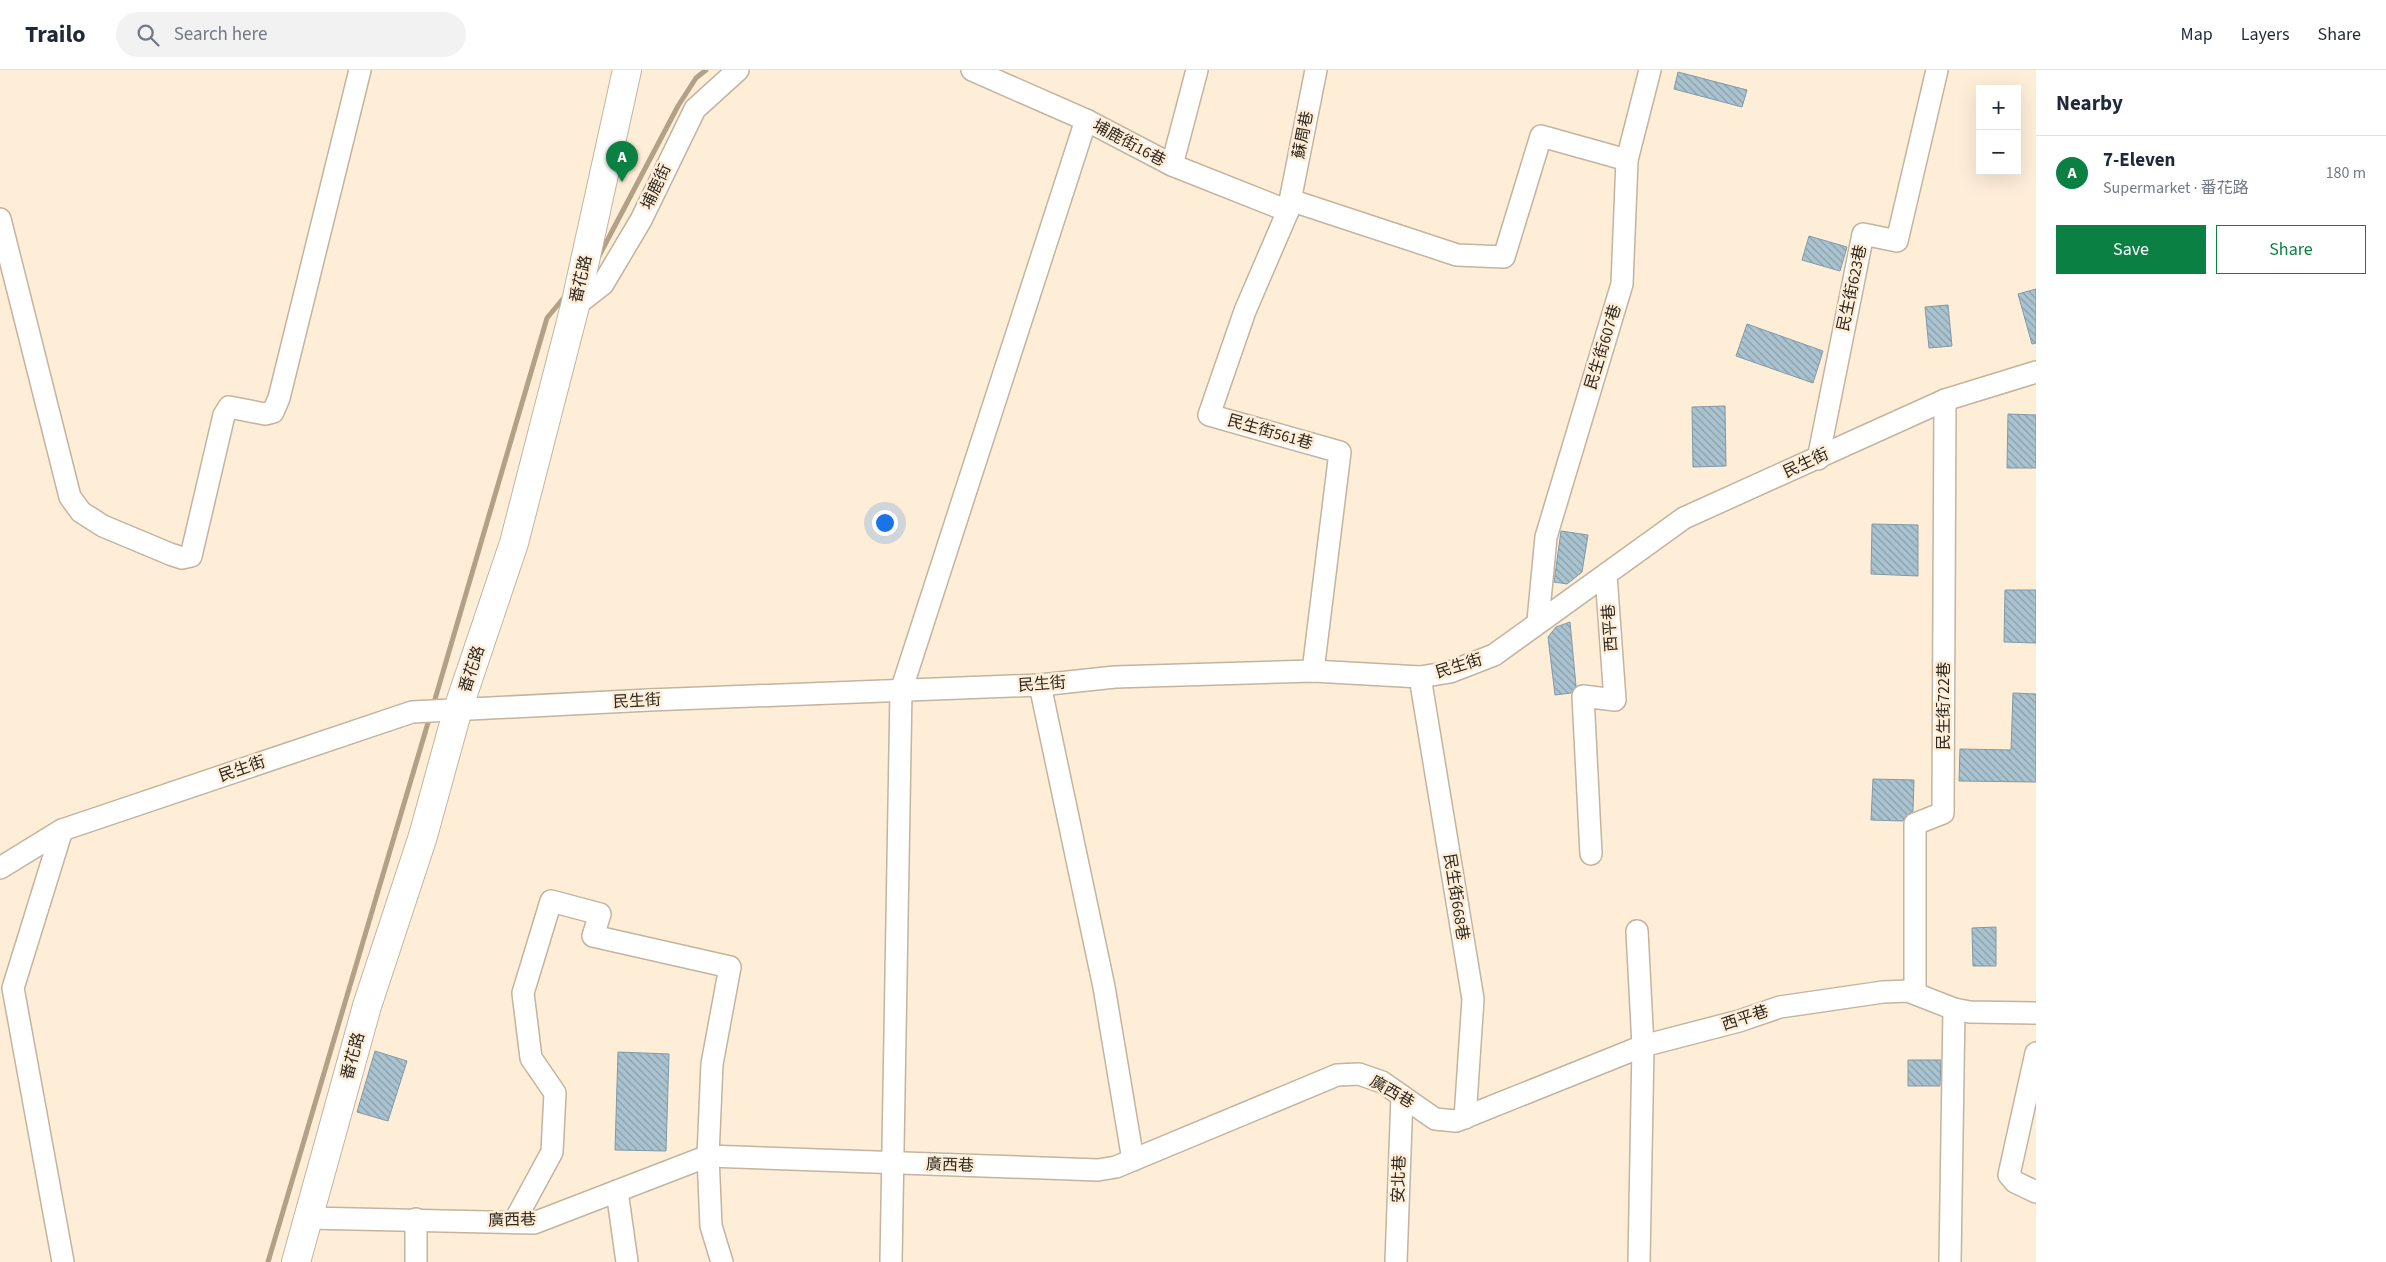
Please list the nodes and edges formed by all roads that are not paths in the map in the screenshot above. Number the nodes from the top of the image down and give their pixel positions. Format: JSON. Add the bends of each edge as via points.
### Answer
{"nodes":[{"id":1,"x":360,"y":70,"type":"edge"},
{"id":2,"x":627,"y":70,"type":"edge"},
{"id":3,"x":738,"y":70,"type":"edge"},
{"id":4,"x":972,"y":70,"type":"edge"},
{"id":5,"x":1197,"y":70,"type":"edge"},
{"id":6,"x":1316,"y":70,"type":"edge"},
{"id":7,"x":1650,"y":70,"type":"edge"},
{"id":8,"x":1936,"y":70,"type":"edge"},
{"id":9,"x":1086,"y":120,"type":"junction"},
{"id":10,"x":1627,"y":160,"type":"junction"},
{"id":11,"x":1172,"y":165,"type":"junction"},
{"id":12,"x":1289,"y":205,"type":"junction"},
{"id":13,"x":0,"y":219,"type":"edge"},
{"id":14,"x":575,"y":306,"type":"junction"},
{"id":15,"x":2036,"y":372,"type":"edge"},
{"id":16,"x":1945,"y":400,"type":"junction"},
{"id":17,"x":1818,"y":459,"type":"junction"},
{"id":18,"x":1606,"y":575,"type":"junction"},
{"id":19,"x":1538,"y":622,"type":"junction"},
{"id":20,"x":1313,"y":671,"type":"junction"},
{"id":21,"x":1420,"y":677,"type":"junction"},
{"id":22,"x":1040,"y":685,"type":"junction"},
{"id":23,"x":901,"y":691,"type":"junction"},
{"id":24,"x":458,"y":709,"type":"junction"},
{"id":25,"x":62,"y":830,"type":"junction"},
{"id":26,"x":1591,"y":854,"type":"dead end"},
{"id":27,"x":0,"y":868,"type":"edge"},
{"id":28,"x":1637,"y":931,"type":"dead end"},
{"id":29,"x":1915,"y":993,"type":"junction"},
{"id":30,"x":1954,"y":1009,"type":"junction"},
{"id":31,"x":2036,"y":1012,"type":"edge"},
{"id":32,"x":1644,"y":1046,"type":"junction"},
{"id":33,"x":2036,"y":1053,"type":"edge"},
{"id":34,"x":1402,"y":1096,"type":"junction"},
{"id":35,"x":1465,"y":1118,"type":"junction"},
{"id":36,"x":708,"y":1156,"type":"junction"},
{"id":37,"x":1133,"y":1160,"type":"junction"},
{"id":38,"x":894,"y":1162,"type":"junction"},
{"id":39,"x":617,"y":1191,"type":"junction"},
{"id":40,"x":2036,"y":1192,"type":"edge"},
{"id":41,"x":309,"y":1218,"type":"junction"},
{"id":42,"x":416,"y":1219,"type":"junction"},
{"id":43,"x":514,"y":1222,"type":"junction"},
{"id":44,"x":63,"y":1262,"type":"edge"},
{"id":45,"x":296,"y":1262,"type":"edge"},
{"id":46,"x":416,"y":1262,"type":"edge"},
{"id":47,"x":627,"y":1262,"type":"edge"},
{"id":48,"x":722,"y":1262,"type":"edge"},
{"id":49,"x":891,"y":1262,"type":"edge"},
{"id":50,"x":1396,"y":1262,"type":"edge"},
{"id":51,"x":1639,"y":1262,"type":"edge"},
{"id":52,"x":1950,"y":1262,"type":"edge"}],
"edges":[{"from":1,"to":13,"type":"street","via":[[278,398],[273,412],[265,414],[230,407],[224,415],[191,556],[182,558],[170,554],[103,526],[81,512],[70,497]]},
{"from":2,"to":14,"type":"main road","name":"番花路"},
{"from":3,"to":14,"type":"street","name":"埔鹿街","via":[[695,109],[641,220],[603,284]]},
{"from":4,"to":9,"type":"street","name":"埔鹿街16巷"},
{"from":5,"to":11,"type":"street"},
{"from":6,"to":12,"type":"street","name":"蘇周巷"},
{"from":7,"to":10,"type":"street","name":"民生街607巷"},
{"from":8,"to":17,"type":"street","name":"民生街623巷","via":[[1897,241],[1864,234]]},
{"from":9,"to":11,"type":"street","name":"埔鹿街16巷"},
{"from":9,"to":23,"type":"street"},
{"from":10,"to":12,"type":"street","name":"埔鹿街16巷","via":[[1541,136],[1504,257],[1456,255]]},
{"from":10,"to":19,"type":"street","name":"民生街607巷","via":[[1622,284],[1546,537]]},
{"from":11,"to":12,"type":"street","name":"埔鹿街16巷"},
{"from":12,"to":20,"type":"street","name":"民生街561巷","via":[[1245,311],[1209,414],[1340,452]]},
{"from":14,"to":24,"type":"main road","name":"番花路","via":[[514,543]]},
{"from":15,"to":16,"type":"street","name":"民生街"},
{"from":16,"to":17,"type":"street","name":"民生街"},
{"from":16,"to":29,"type":"street","name":"民生街722巷","via":[[1943,813],[1915,824]]},
{"from":17,"to":18,"type":"street","name":"民生街","via":[[1684,518]]},
{"from":18,"to":19,"type":"street","name":"民生街"},
{"from":18,"to":26,"type":"street","name":"西平巷","via":[[1616,700],[1583,696]]},
{"from":19,"to":21,"type":"street","name":"民生街","via":[[1494,655],[1450,672]]},
{"from":20,"to":21,"type":"street","name":"民生街"},
{"from":20,"to":22,"type":"street","name":"民生街","via":[[1115,677]]},
{"from":21,"to":35,"type":"street","name":"民生街668巷","via":[[1473,999]]},
{"from":22,"to":23,"type":"street","name":"民生街"},
{"from":22,"to":37,"type":"street","via":[[1104,987]]},
{"from":23,"to":24,"type":"street","name":"民生街"},
{"from":23,"to":38,"type":"street"},
{"from":24,"to":25,"type":"street","name":"民生街","via":[[412,712]]},
{"from":24,"to":41,"type":"main road","name":"番花路","via":[[422,836],[367,1006]]},
{"from":25,"to":27,"type":"street","name":"民生街"},
{"from":25,"to":44,"type":"street","via":[[14,988]]},
{"from":28,"to":32,"type":"street"},
{"from":29,"to":30,"type":"street","name":"西平巷"},
{"from":29,"to":32,"type":"street","name":"西平巷","via":[[1883,992],[1780,1006],[1740,1021]]},
{"from":30,"to":31,"type":"street","name":"西平巷"},
{"from":30,"to":52,"type":"street"},
{"from":32,"to":35,"type":"street","name":"西平巷"},
{"from":32,"to":51,"type":"street"},
{"from":33,"to":40,"type":"street","via":[[2008,1174],[2015,1182]]},
{"from":34,"to":35,"type":"street","name":"廣西巷","via":[[1436,1119],[1456,1121]]},
{"from":34,"to":37,"type":"street","name":"廣西巷","via":[[1382,1082],[1359,1074],[1337,1075]]},
{"from":34,"to":50,"type":"street","name":"安北巷"},
{"from":36,"to":38,"type":"street","name":"廣西巷"},
{"from":36,"to":39,"type":"street","name":"廣西巷"},
{"from":36,"to":43,"type":"street","via":[[712,1064],[730,967],[593,936],[600,914],[551,901],[523,993],[531,1058],[555,1093],[552,1152]]},
{"from":36,"to":48,"type":"street","via":[[711,1226]]},
{"from":37,"to":38,"type":"street","name":"廣西巷","via":[[1098,1170]]},
{"from":38,"to":49,"type":"street"},
{"from":39,"to":43,"type":"street","name":"廣西巷","via":[[534,1222]]},
{"from":39,"to":47,"type":"street"},
{"from":41,"to":42,"type":"street","name":"廣西巷"},
{"from":41,"to":45,"type":"main road","name":"番花路"},
{"from":42,"to":43,"type":"street","name":"廣西巷"},
{"from":42,"to":46,"type":"street"}]}
